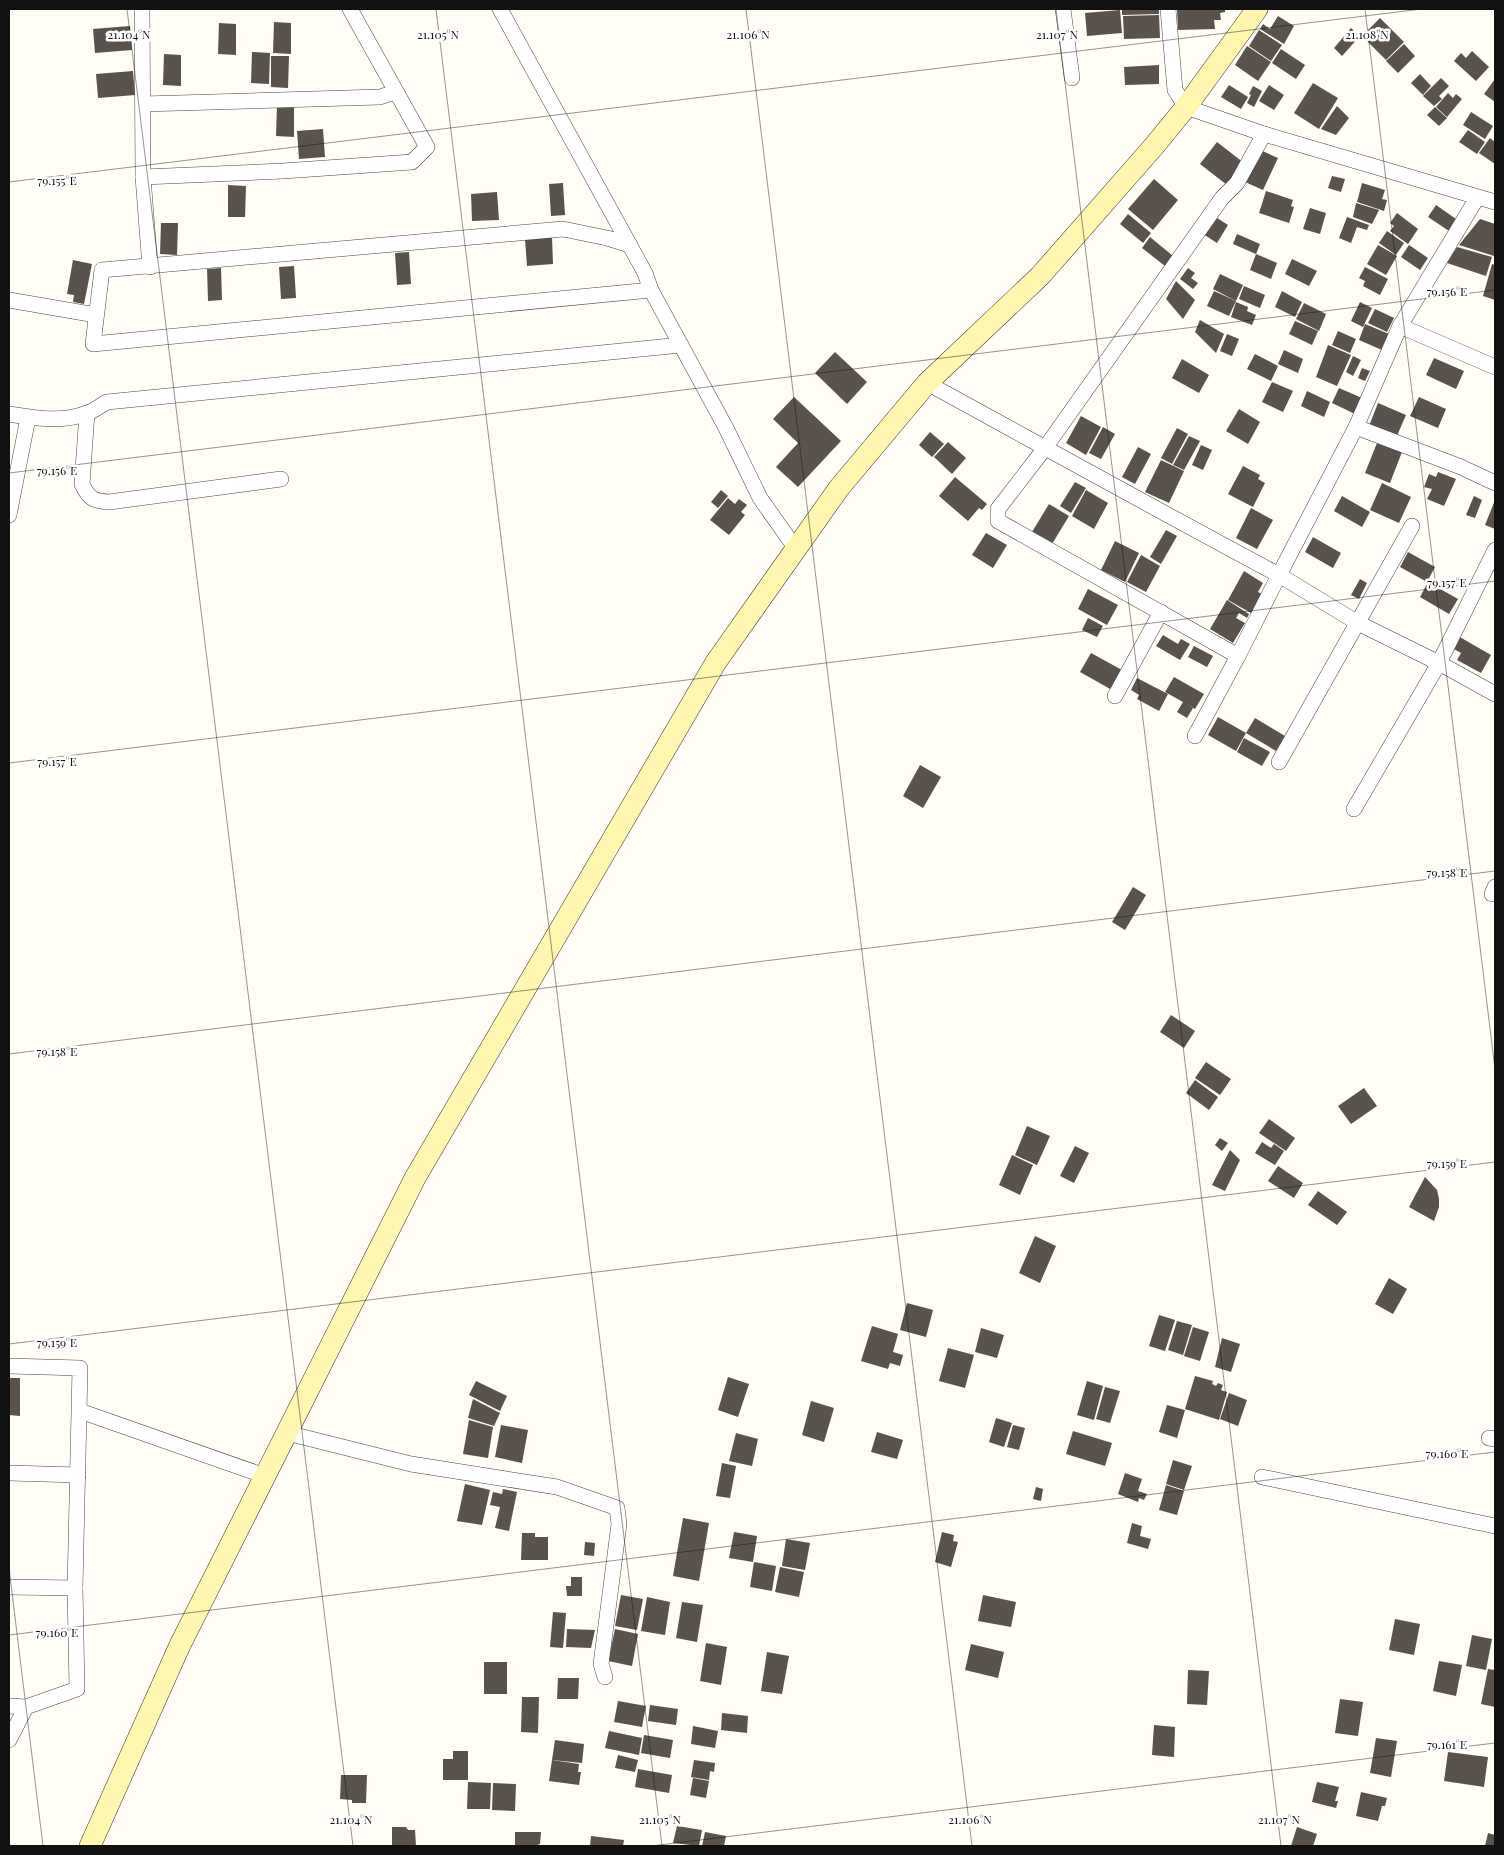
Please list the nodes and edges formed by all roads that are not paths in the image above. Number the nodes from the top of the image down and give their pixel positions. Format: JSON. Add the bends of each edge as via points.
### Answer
{"nodes":[{"id":1,"x":142,"y":9,"type":"edge"},
{"id":2,"x":350,"y":9,"type":"edge"},
{"id":3,"x":500,"y":9,"type":"edge"},
{"id":4,"x":1063,"y":9,"type":"edge"},
{"id":5,"x":1168,"y":9,"type":"edge"},
{"id":6,"x":1257,"y":9,"type":"edge"},
{"id":7,"x":1072,"y":78,"type":"dead end"},
{"id":8,"x":395,"y":92,"type":"junction"},
{"id":9,"x":143,"y":104,"type":"junction"},
{"id":10,"x":1186,"y":107,"type":"junction"},
{"id":11,"x":1264,"y":134,"type":"junction"},
{"id":12,"x":143,"y":177,"type":"junction"},
{"id":13,"x":1477,"y":198,"type":"junction"},
{"id":14,"x":1495,"y":202,"type":"edge"},
{"id":15,"x":630,"y":245,"type":"junction"},
{"id":16,"x":150,"y":267,"type":"junction"},
{"id":17,"x":651,"y":290,"type":"junction"},
{"id":18,"x":9,"y":300,"type":"edge"},
{"id":19,"x":96,"y":315,"type":"junction"},
{"id":20,"x":1400,"y":326,"type":"junction"},
{"id":21,"x":681,"y":345,"type":"junction"},
{"id":22,"x":1495,"y":367,"type":"edge"},
{"id":23,"x":928,"y":383,"type":"junction"},
{"id":24,"x":9,"y":414,"type":"edge"},
{"id":25,"x":87,"y":414,"type":"junction"},
{"id":26,"x":28,"y":418,"type":"junction"},
{"id":27,"x":1356,"y":427,"type":"junction"},
{"id":28,"x":1045,"y":448,"type":"junction"},
{"id":29,"x":282,"y":479,"type":"dead end"},
{"id":30,"x":1495,"y":483,"type":"edge"},
{"id":31,"x":9,"y":515,"type":"edge"},
{"id":32,"x":1412,"y":526,"type":"dead end"},
{"id":33,"x":796,"y":549,"type":"junction"},
{"id":34,"x":1495,"y":550,"type":"edge"},
{"id":35,"x":1278,"y":575,"type":"junction"},
{"id":36,"x":1161,"y":612,"type":"junction"},
{"id":37,"x":1358,"y":624,"type":"junction"},
{"id":38,"x":1238,"y":656,"type":"junction"},
{"id":39,"x":1439,"y":663,"type":"junction"},
{"id":40,"x":1495,"y":694,"type":"edge"},
{"id":41,"x":1115,"y":696,"type":"dead end"},
{"id":42,"x":1195,"y":736,"type":"dead end"},
{"id":43,"x":1279,"y":762,"type":"dead end"},
{"id":44,"x":1354,"y":809,"type":"dead end"},
{"id":45,"x":9,"y":1366,"type":"edge"},
{"id":46,"x":80,"y":1411,"type":"junction"},
{"id":47,"x":286,"y":1433,"type":"junction"},
{"id":48,"x":9,"y":1473,"type":"edge"},
{"id":49,"x":78,"y":1475,"type":"junction"},
{"id":50,"x":265,"y":1476,"type":"junction"},
{"id":51,"x":1262,"y":1477,"type":"dead end"},
{"id":52,"x":1495,"y":1526,"type":"edge"},
{"id":53,"x":9,"y":1587,"type":"edge"},
{"id":54,"x":75,"y":1588,"type":"junction"},
{"id":55,"x":605,"y":1677,"type":"dead end"},
{"id":56,"x":9,"y":1706,"type":"edge"},
{"id":57,"x":26,"y":1707,"type":"junction"},
{"id":58,"x":9,"y":1740,"type":"edge"},
{"id":59,"x":90,"y":1846,"type":"edge"}],
"edges":[{"from":1,"to":9,"type":"street"},
{"from":2,"to":8,"type":"street"},
{"from":3,"to":15,"type":"street"},
{"from":4,"to":7,"type":"street"},
{"from":5,"to":10,"type":"street","via":[[1175,90]]},
{"from":6,"to":10,"type":"street"},
{"from":8,"to":9,"type":"street","via":[[380,97]]},
{"from":8,"to":12,"type":"street","via":[[427,147],[412,162]]},
{"from":9,"to":12,"type":"street"},
{"from":10,"to":11,"type":"street"},
{"from":10,"to":23,"type":"street","via":[[1040,276]]},
{"from":11,"to":13,"type":"street"},
{"from":11,"to":28,"type":"street","via":[[1237,182],[1222,198]]},
{"from":12,"to":16,"type":"street"},
{"from":13,"to":14,"type":"street"},
{"from":13,"to":20,"type":"street"},
{"from":15,"to":16,"type":"street","via":[[564,229]]},
{"from":15,"to":17,"type":"street"},
{"from":16,"to":19,"type":"street","via":[[102,270]]},
{"from":17,"to":19,"type":"street","via":[[93,344]]},
{"from":17,"to":21,"type":"street"},
{"from":18,"to":19,"type":"street"},
{"from":20,"to":22,"type":"street"},
{"from":20,"to":27,"type":"street"},
{"from":21,"to":25,"type":"street","via":[[107,402]]},
{"from":21,"to":33,"type":"street","via":[[760,498]]},
{"from":23,"to":28,"type":"street"},
{"from":23,"to":33,"type":"street","via":[[839,488]]},
{"from":24,"to":26,"type":"street"},
{"from":25,"to":26,"type":"street","via":[[68,418]]},
{"from":25,"to":29,"type":"street","via":[[82,484],[86,494],[96,502]]},
{"from":26,"to":31,"type":"street"},
{"from":27,"to":30,"type":"street"},
{"from":27,"to":35,"type":"street"},
{"from":28,"to":35,"type":"street"},
{"from":28,"to":36,"type":"street","via":[[998,509],[998,521]]},
{"from":32,"to":37,"type":"street"},
{"from":33,"to":47,"type":"street","via":[[716,662],[415,1178]]},
{"from":34,"to":39,"type":"street"},
{"from":35,"to":37,"type":"street"},
{"from":35,"to":38,"type":"street"},
{"from":36,"to":38,"type":"street"},
{"from":36,"to":41,"type":"street"},
{"from":37,"to":39,"type":"street"},
{"from":37,"to":43,"type":"street"},
{"from":38,"to":42,"type":"street"},
{"from":39,"to":40,"type":"street"},
{"from":39,"to":44,"type":"street"},
{"from":45,"to":46,"type":"street","via":[[80,1368]]},
{"from":46,"to":49,"type":"street"},
{"from":46,"to":50,"type":"street"},
{"from":47,"to":50,"type":"street"},
{"from":47,"to":55,"type":"street","via":[[411,1464],[557,1487],[617,1508],[620,1524],[601,1664]]},
{"from":48,"to":49,"type":"street"},
{"from":49,"to":54,"type":"street"},
{"from":50,"to":59,"type":"street","via":[[180,1645]]},
{"from":51,"to":52,"type":"street"},
{"from":53,"to":54,"type":"street"},
{"from":54,"to":57,"type":"street","via":[[77,1689]]},
{"from":56,"to":57,"type":"street"},
{"from":57,"to":58,"type":"street"}]}
